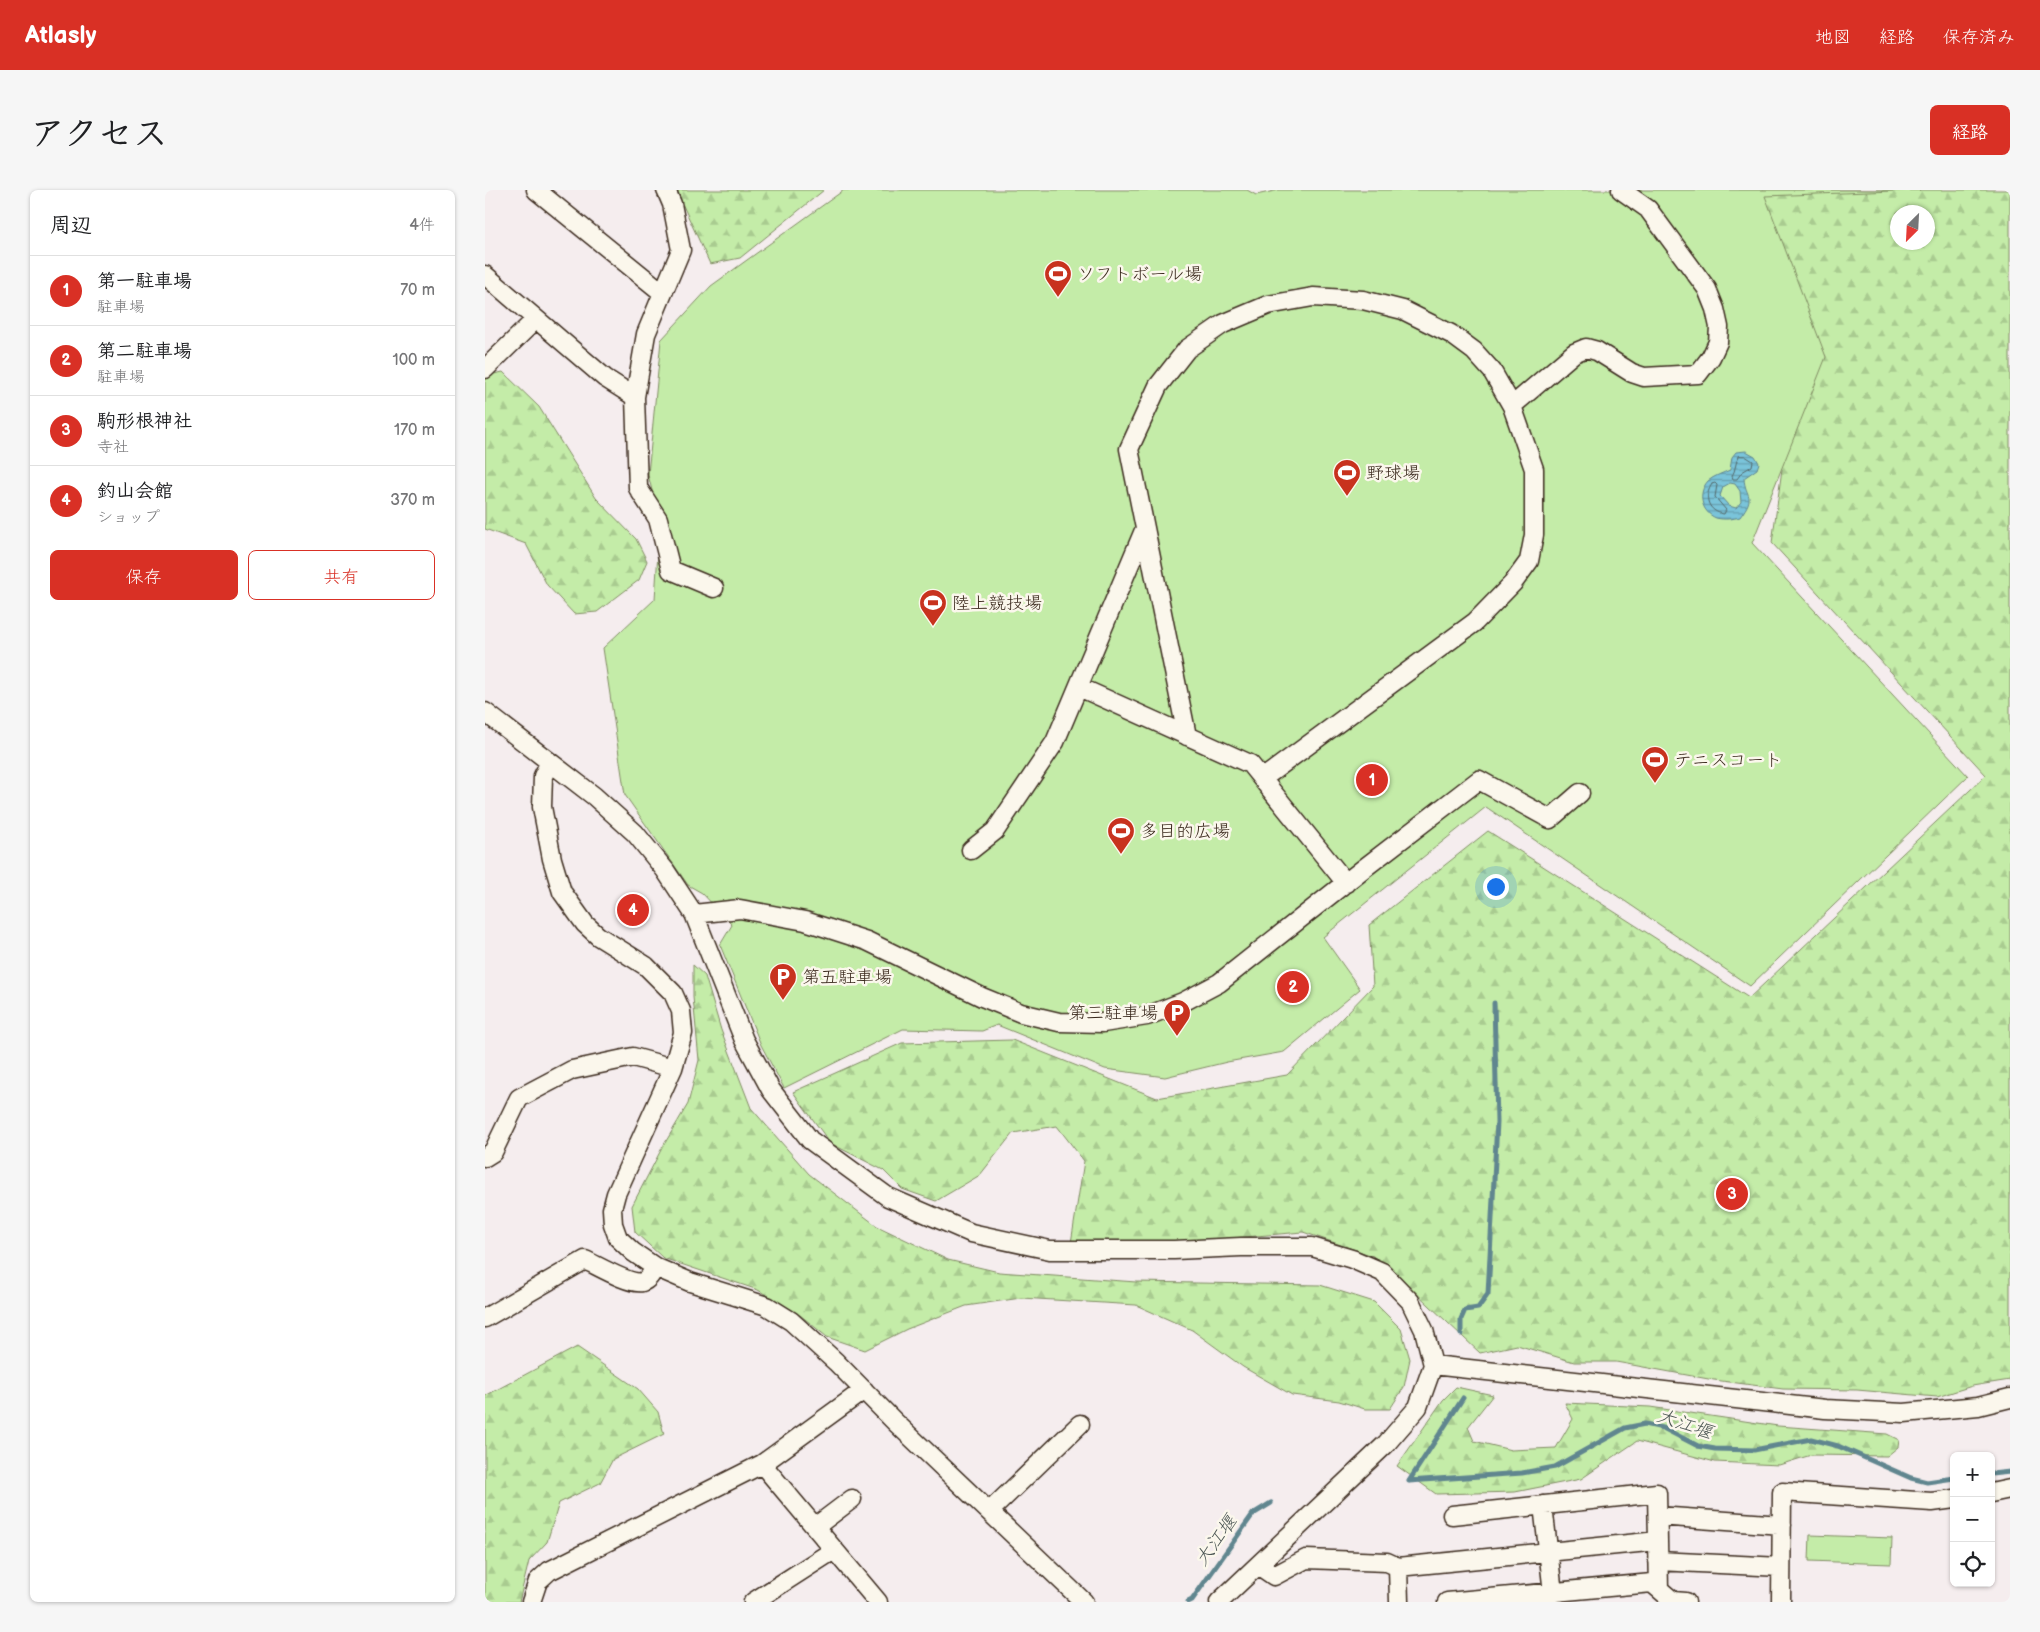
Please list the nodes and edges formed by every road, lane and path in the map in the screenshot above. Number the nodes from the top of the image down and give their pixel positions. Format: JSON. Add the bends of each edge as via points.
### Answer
{"nodes":[{"id":1,"x":536,"y":190,"type":"edge"},
{"id":2,"x":667,"y":190,"type":"edge"},
{"id":3,"x":1621,"y":190,"type":"edge"},
{"id":4,"x":485,"y":275,"type":"edge"},
{"id":5,"x":663,"y":292,"type":"junction"},
{"id":6,"x":537,"y":319,"type":"junction"},
{"id":7,"x":485,"y":368,"type":"edge"},
{"id":8,"x":635,"y":397,"type":"junction"},
{"id":9,"x":1512,"y":406,"type":"junction"},
{"id":10,"x":1145,"y":528,"type":"junction"},
{"id":11,"x":714,"y":588,"type":"dead end"},
{"id":12,"x":1079,"y":687,"type":"junction"},
{"id":13,"x":485,"y":714,"type":"edge"},
{"id":14,"x":1187,"y":736,"type":"junction"},
{"id":15,"x":551,"y":762,"type":"junction"},
{"id":16,"x":1262,"y":779,"type":"junction"},
{"id":17,"x":1580,"y":793,"type":"dead end"},
{"id":18,"x":971,"y":850,"type":"dead end"},
{"id":19,"x":1346,"y":883,"type":"junction"},
{"id":20,"x":693,"y":914,"type":"junction"},
{"id":21,"x":673,"y":1068,"type":"junction"},
{"id":22,"x":485,"y":1157,"type":"edge"},
{"id":23,"x":655,"y":1268,"type":"junction"},
{"id":24,"x":485,"y":1318,"type":"edge"},
{"id":25,"x":1433,"y":1365,"type":"junction"},
{"id":26,"x":863,"y":1390,"type":"junction"},
{"id":27,"x":2010,"y":1398,"type":"edge"},
{"id":28,"x":1080,"y":1424,"type":"dead end"},
{"id":29,"x":762,"y":1464,"type":"junction"},
{"id":30,"x":2010,"y":1490,"type":"edge"},
{"id":31,"x":1995,"y":1492,"type":"edge"},
{"id":32,"x":852,"y":1499,"type":"dead end"},
{"id":33,"x":1950,"y":1499,"type":"edge"},
{"id":34,"x":1543,"y":1505,"type":"junction"},
{"id":35,"x":990,"y":1511,"type":"junction"},
{"id":36,"x":1452,"y":1515,"type":"dead end"},
{"id":37,"x":1658,"y":1516,"type":"junction"},
{"id":38,"x":1782,"y":1525,"type":"junction"},
{"id":39,"x":815,"y":1527,"type":"junction"},
{"id":40,"x":1658,"y":1541,"type":"junction"},
{"id":41,"x":835,"y":1550,"type":"junction"},
{"id":42,"x":1548,"y":1552,"type":"junction"},
{"id":43,"x":1658,"y":1561,"type":"junction"},
{"id":44,"x":1257,"y":1565,"type":"junction"},
{"id":45,"x":1398,"y":1567,"type":"junction"},
{"id":46,"x":1781,"y":1567,"type":"junction"},
{"id":47,"x":1654,"y":1591,"type":"edge"},
{"id":48,"x":1553,"y":1597,"type":"edge"},
{"id":49,"x":531,"y":1602,"type":"edge"},
{"id":50,"x":753,"y":1602,"type":"edge"},
{"id":51,"x":877,"y":1602,"type":"edge"},
{"id":52,"x":1084,"y":1602,"type":"edge"},
{"id":53,"x":1219,"y":1602,"type":"edge"},
{"id":54,"x":1399,"y":1602,"type":"edge"},
{"id":55,"x":1447,"y":1602,"type":"edge"},
{"id":56,"x":1686,"y":1602,"type":"edge"},
{"id":57,"x":1781,"y":1602,"type":"edge"}],
"edges":[{"from":1,"to":5,"type":"street"},
{"from":2,"to":5,"type":"street","via":[[681,250]]},
{"from":3,"to":9,"type":"street","via":[[1648,209],[1707,289],[1719,327],[1714,350],[1698,374],[1644,377],[1586,348],[1574,353]]},
{"from":4,"to":6,"type":"street"},
{"from":5,"to":8,"type":"street","via":[[647,334]]},
{"from":6,"to":7,"type":"street"},
{"from":6,"to":8,"type":"street","via":[[605,378]]},
{"from":8,"to":11,"type":"street","via":[[638,488],[658,519],[671,570]]},
{"from":9,"to":10,"type":"street","via":[[1492,372],[1474,351],[1451,334],[1403,310],[1363,300],[1313,296],[1268,304],[1223,324],[1187,349],[1159,386],[1129,449]]},
{"from":9,"to":16,"type":"street","via":[[1534,469],[1534,535],[1529,561],[1513,583],[1475,622]]},
{"from":10,"to":12,"type":"street"},
{"from":10,"to":14,"type":"street"},
{"from":12,"to":14,"type":"street"},
{"from":12,"to":18,"type":"street","via":[[1055,742],[995,831]]},
{"from":13,"to":15,"type":"street"},
{"from":14,"to":16,"type":"street","via":[[1250,764]]},
{"from":15,"to":20,"type":"street","via":[[635,833],[665,870]]},
{"from":15,"to":21,"type":"street","via":[[543,776],[542,808],[562,892],[598,936],[646,966],[673,993],[681,1011],[683,1033]]},
{"from":16,"to":19,"type":"street"},
{"from":17,"to":19,"type":"street","via":[[1549,819],[1479,780]]},
{"from":19,"to":20,"type":"street","via":[[1219,983],[1147,1016],[1103,1023],[1059,1022],[1021,1013],[867,941],[805,921],[740,909]]},
{"from":20,"to":25,"type":"street","via":[[744,1040],[771,1090],[810,1140],[887,1197],[971,1233],[1051,1250],[1311,1247],[1352,1259],[1382,1272],[1410,1301],[1424,1330]]},
{"from":21,"to":22,"type":"street","via":[[633,1057],[572,1070],[519,1098],[493,1152]]},
{"from":21,"to":23,"type":"street","via":[[612,1209],[618,1238]]},
{"from":23,"to":24,"type":"street","via":[[643,1282],[633,1282],[585,1260]]},
{"from":23,"to":26,"type":"street","via":[[767,1306],[791,1321]]},
{"from":25,"to":27,"type":"street","via":[[1845,1410],[1904,1413],[1978,1406]]},
{"from":25,"to":44,"type":"street","via":[[1419,1408],[1386,1444]]},
{"from":26,"to":29,"type":"street"},
{"from":26,"to":35,"type":"street"},
{"from":28,"to":35,"type":"street"},
{"from":29,"to":39,"type":"street"},
{"from":29,"to":49,"type":"street","via":[[549,1571],[538,1581]]},
{"from":30,"to":31,"type":"street"},
{"from":32,"to":39,"type":"street"},
{"from":33,"to":38,"type":"street","via":[[1932,1502],[1782,1492]]},
{"from":34,"to":36,"type":"street"},
{"from":34,"to":37,"type":"street","via":[[1657,1493]]},
{"from":34,"to":42,"type":"street"},
{"from":35,"to":52,"type":"street"},
{"from":37,"to":38,"type":"street"},
{"from":37,"to":40,"type":"street"},
{"from":38,"to":46,"type":"street"},
{"from":39,"to":41,"type":"street"},
{"from":40,"to":42,"type":"street"},
{"from":40,"to":43,"type":"street"},
{"from":41,"to":50,"type":"street"},
{"from":41,"to":51,"type":"street"},
{"from":42,"to":45,"type":"street"},
{"from":42,"to":48,"type":"street"},
{"from":43,"to":46,"type":"street"},
{"from":43,"to":47,"type":"street"},
{"from":44,"to":45,"type":"street","via":[[1274,1576],[1306,1559],[1387,1562]]},
{"from":44,"to":53,"type":"street"},
{"from":45,"to":54,"type":"street"},
{"from":46,"to":57,"type":"street"},
{"from":47,"to":48,"type":"street"},
{"from":47,"to":56,"type":"street","via":[[1673,1601]]},
{"from":48,"to":55,"type":"street"}]}
